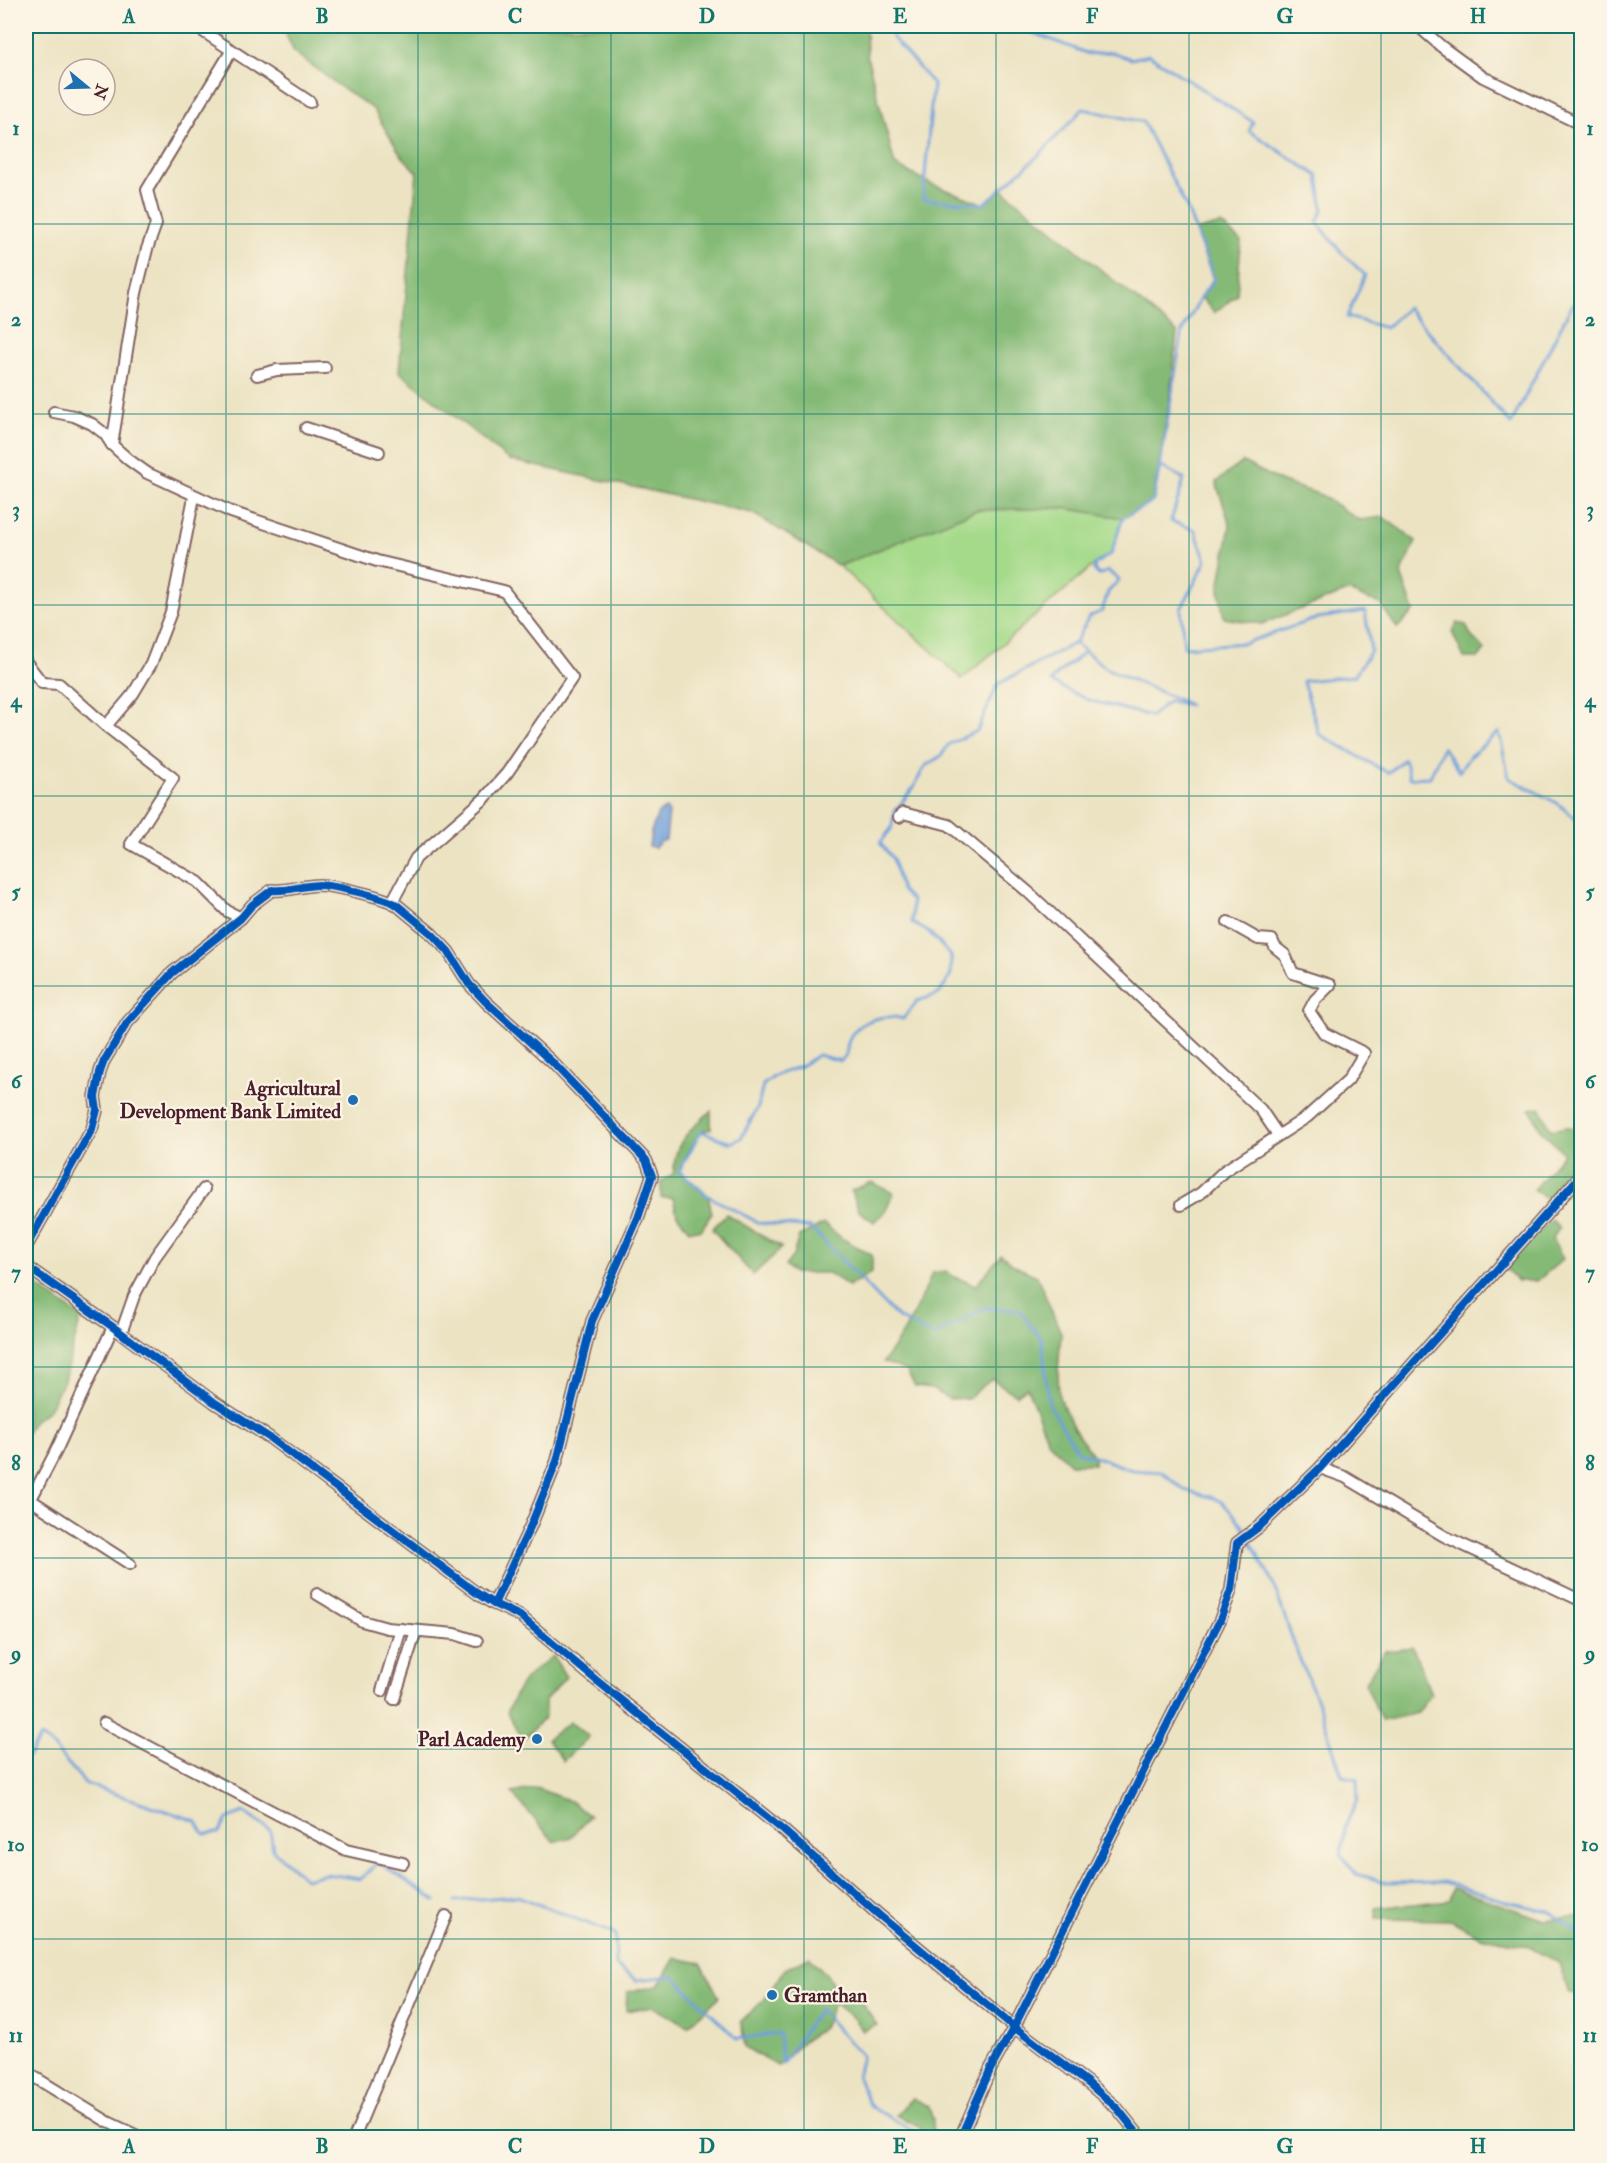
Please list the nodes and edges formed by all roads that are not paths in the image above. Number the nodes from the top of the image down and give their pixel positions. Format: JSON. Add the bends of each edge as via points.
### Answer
{"nodes":[{"id":1,"x":195,"y":26,"type":"edge"},
{"id":2,"x":1418,"y":26,"type":"edge"},
{"id":3,"x":232,"y":50,"type":"junction"},
{"id":4,"x":310,"y":102,"type":"dead end"},
{"id":5,"x":1581,"y":125,"type":"edge"},
{"id":6,"x":325,"y":368,"type":"dead end"},
{"id":7,"x":257,"y":375,"type":"dead end"},
{"id":8,"x":54,"y":412,"type":"dead end"},
{"id":9,"x":306,"y":428,"type":"dead end"},
{"id":10,"x":112,"y":445,"type":"junction"},
{"id":11,"x":379,"y":452,"type":"dead end"},
{"id":12,"x":194,"y":497,"type":"junction"},
{"id":13,"x":26,"y":663,"type":"edge"},
{"id":14,"x":106,"y":726,"type":"junction"},
{"id":15,"x":899,"y":817,"type":"dead end"},
{"id":16,"x":392,"y":902,"type":"junction"},
{"id":17,"x":241,"y":918,"type":"junction"},
{"id":18,"x":1228,"y":922,"type":"dead end"},
{"id":19,"x":1278,"y":1135,"type":"junction"},
{"id":20,"x":1581,"y":1174,"type":"edge"},
{"id":21,"x":204,"y":1189,"type":"dead end"},
{"id":22,"x":1181,"y":1205,"type":"dead end"},
{"id":23,"x":26,"y":1247,"type":"edge"},
{"id":24,"x":26,"y":1266,"type":"edge"},
{"id":25,"x":117,"y":1330,"type":"junction"},
{"id":26,"x":1320,"y":1468,"type":"junction"},
{"id":27,"x":28,"y":1498,"type":"edge"},
{"id":28,"x":130,"y":1564,"type":"dead end"},
{"id":29,"x":317,"y":1594,"type":"dead end"},
{"id":30,"x":1581,"y":1601,"type":"edge"},
{"id":31,"x":494,"y":1604,"type":"junction"},
{"id":32,"x":400,"y":1629,"type":"junction"},
{"id":33,"x":416,"y":1631,"type":"junction"},
{"id":34,"x":477,"y":1641,"type":"dead end"},
{"id":35,"x":382,"y":1691,"type":"dead end"},
{"id":36,"x":394,"y":1699,"type":"dead end"},
{"id":37,"x":105,"y":1723,"type":"dead end"},
{"id":38,"x":403,"y":1863,"type":"dead end"},
{"id":39,"x":446,"y":1916,"type":"dead end"},
{"id":40,"x":1014,"y":2027,"type":"junction"},
{"id":41,"x":26,"y":2072,"type":"edge"},
{"id":42,"x":142,"y":2138,"type":"edge"},
{"id":43,"x":354,"y":2138,"type":"edge"},
{"id":44,"x":960,"y":2138,"type":"edge"},
{"id":45,"x":1141,"y":2138,"type":"edge"}],
"edges":[{"from":1,"to":3,"type":"street"},
{"from":2,"to":5,"type":"street","via":[[1483,77]]},
{"from":3,"to":4,"type":"street"},
{"from":3,"to":10,"type":"street","via":[[147,190],[156,224],[136,293]]},
{"from":6,"to":7,"type":"street"},
{"from":8,"to":10,"type":"street","via":[[92,424]]},
{"from":9,"to":11,"type":"street"},
{"from":10,"to":12,"type":"street","via":[[147,473]]},
{"from":12,"to":14,"type":"street","via":[[171,612],[151,664],[133,694]]},
{"from":12,"to":16,"type":"street","via":[[377,561],[504,591],[572,678],[484,800],[416,858]]},
{"from":13,"to":14,"type":"street","via":[[42,683],[59,684]]},
{"from":14,"to":17,"type":"street","via":[[173,778],[131,844],[198,882],[227,911]]},
{"from":15,"to":19,"type":"street","via":[[903,813],[949,825],[1027,891],[1261,1110]]},
{"from":16,"to":17,"type":"street","via":[[333,887],[306,886],[272,890]]},
{"from":16,"to":31,"type":"street","via":[[438,940],[469,984],[552,1062],[646,1160],[652,1176],[638,1218],[597,1305],[557,1461]]},
{"from":17,"to":23,"type":"street","via":[[172,973],[127,1023],[100,1072],[92,1129]]},
{"from":18,"to":19,"type":"street","via":[[1258,939],[1272,940],[1293,973],[1330,985],[1309,1011],[1324,1033],[1364,1053],[1348,1080],[1307,1117]]},
{"from":19,"to":22,"type":"street"},
{"from":20,"to":26,"type":"street"},
{"from":21,"to":25,"type":"street","via":[[155,1257]]},
{"from":24,"to":25,"type":"street"},
{"from":25,"to":27,"type":"street","via":[[52,1460]]},
{"from":25,"to":31,"type":"street"},
{"from":26,"to":30,"type":"street","via":[[1444,1536]]},
{"from":26,"to":40,"type":"street","via":[[1237,1543],[1231,1590],[1220,1620]]},
{"from":27,"to":28,"type":"street"},
{"from":29,"to":32,"type":"street","via":[[362,1621]]},
{"from":31,"to":40,"type":"street","via":[[520,1616],[784,1831]]},
{"from":32,"to":33,"type":"street"},
{"from":32,"to":35,"type":"street"},
{"from":33,"to":34,"type":"street"},
{"from":33,"to":36,"type":"street"},
{"from":37,"to":38,"type":"street","via":[[346,1850]]},
{"from":39,"to":43,"type":"street"},
{"from":40,"to":44,"type":"street"},
{"from":40,"to":45,"type":"street","via":[[1117,2108]]},
{"from":41,"to":42,"type":"street"}]}
